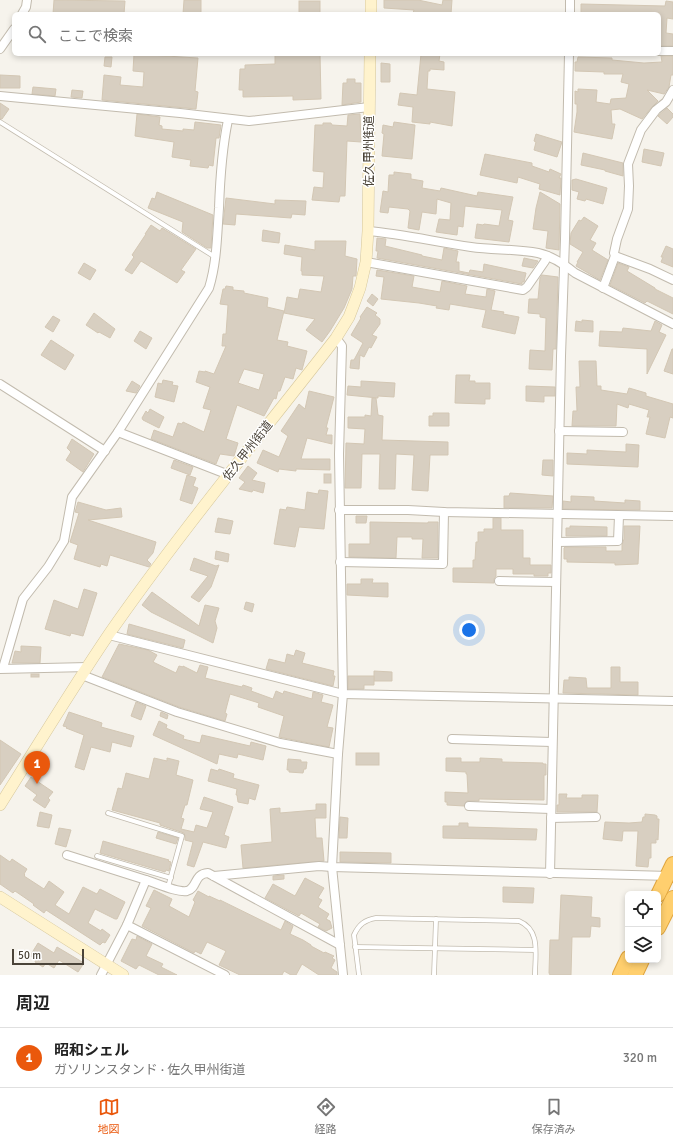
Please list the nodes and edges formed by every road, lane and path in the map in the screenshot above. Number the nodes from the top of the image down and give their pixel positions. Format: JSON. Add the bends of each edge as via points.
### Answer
{"nodes":[{"id":1,"x":27,"y":0,"type":"edge"},
{"id":2,"x":371,"y":0,"type":"edge"},
{"id":3,"x":570,"y":0,"type":"edge"},
{"id":4,"x":23,"y":12,"type":"edge"},
{"id":5,"x":371,"y":12,"type":"edge"},
{"id":6,"x":570,"y":12,"type":"edge"},
{"id":7,"x":12,"y":32,"type":"edge"},
{"id":8,"x":0,"y":49,"type":"edge"},
{"id":9,"x":661,"y":51,"type":"edge"},
{"id":10,"x":673,"y":51,"type":"edge"},
{"id":11,"x":370,"y":56,"type":"edge"},
{"id":12,"x":569,"y":56,"type":"edge"},
{"id":13,"x":673,"y":90,"type":"edge"},
{"id":14,"x":0,"y":96,"type":"edge"},
{"id":15,"x":369,"y":107,"type":"junction"},
{"id":16,"x":228,"y":120,"type":"junction"},
{"id":17,"x":0,"y":122,"type":"edge"},
{"id":18,"x":368,"y":231,"type":"junction"},
{"id":19,"x":547,"y":256,"type":"junction"},
{"id":20,"x":615,"y":256,"type":"junction"},
{"id":21,"x":216,"y":257,"type":"junction"},
{"id":22,"x":366,"y":262,"type":"junction"},
{"id":23,"x":564,"y":264,"type":"junction"},
{"id":24,"x":673,"y":280,"type":"edge"},
{"id":25,"x":603,"y":288,"type":"junction"},
{"id":26,"x":673,"y":324,"type":"edge"},
{"id":27,"x":336,"y":338,"type":"junction"},
{"id":28,"x":0,"y":384,"type":"edge"},
{"id":29,"x":559,"y":431,"type":"junction"},
{"id":30,"x":118,"y":432,"type":"junction"},
{"id":31,"x":623,"y":432,"type":"dead end"},
{"id":32,"x":105,"y":451,"type":"junction"},
{"id":33,"x":229,"y":475,"type":"junction"},
{"id":34,"x":339,"y":510,"type":"junction"},
{"id":35,"x":444,"y":512,"type":"junction"},
{"id":36,"x":558,"y":515,"type":"junction"},
{"id":37,"x":619,"y":516,"type":"junction"},
{"id":38,"x":673,"y":516,"type":"edge"},
{"id":39,"x":557,"y":542,"type":"junction"},
{"id":40,"x":340,"y":562,"type":"junction"},
{"id":41,"x":500,"y":581,"type":"dead end"},
{"id":42,"x":556,"y":582,"type":"junction"},
{"id":43,"x":109,"y":635,"type":"junction"},
{"id":44,"x":2,"y":668,"type":"edge"},
{"id":45,"x":85,"y":671,"type":"junction"},
{"id":46,"x":343,"y":694,"type":"junction"},
{"id":47,"x":553,"y":698,"type":"junction"},
{"id":48,"x":673,"y":701,"type":"edge"},
{"id":49,"x":452,"y":739,"type":"dead end"},
{"id":50,"x":552,"y":742,"type":"junction"},
{"id":51,"x":338,"y":754,"type":"junction"},
{"id":52,"x":0,"y":806,"type":"edge"},
{"id":53,"x":469,"y":806,"type":"dead end"},
{"id":54,"x":551,"y":809,"type":"junction"},
{"id":55,"x":108,"y":813,"type":"dead end"},
{"id":56,"x":596,"y":817,"type":"dead end"},
{"id":57,"x":551,"y":818,"type":"junction"},
{"id":58,"x":67,"y":855,"type":"dead end"},
{"id":59,"x":97,"y":856,"type":"dead end"},
{"id":60,"x":332,"y":868,"type":"junction"},
{"id":61,"x":671,"y":872,"type":"edge"},
{"id":62,"x":550,"y":874,"type":"junction"},
{"id":63,"x":214,"y":876,"type":"junction"},
{"id":64,"x":171,"y":878,"type":"junction"},
{"id":65,"x":146,"y":880,"type":"junction"},
{"id":66,"x":168,"y":887,"type":"junction"},
{"id":67,"x":660,"y":891,"type":"edge"},
{"id":68,"x":0,"y":897,"type":"edge"},
{"id":69,"x":673,"y":898,"type":"edge"},
{"id":70,"x":436,"y":919,"type":"junction"},
{"id":71,"x":127,"y":925,"type":"junction"},
{"id":72,"x":658,"y":927,"type":"edge"},
{"id":73,"x":340,"y":945,"type":"junction"},
{"id":74,"x":355,"y":947,"type":"junction"},
{"id":75,"x":435,"y":948,"type":"junction"},
{"id":76,"x":535,"y":950,"type":"junction"},
{"id":77,"x":626,"y":963,"type":"edge"},
{"id":78,"x":641,"y":963,"type":"edge"},
{"id":79,"x":106,"y":965,"type":"junction"},
{"id":80,"x":100,"y":975,"type":"edge"},
{"id":81,"x":123,"y":975,"type":"edge"},
{"id":82,"x":225,"y":975,"type":"edge"},
{"id":83,"x":344,"y":975,"type":"edge"},
{"id":84,"x":358,"y":975,"type":"edge"},
{"id":85,"x":434,"y":975,"type":"edge"},
{"id":86,"x":534,"y":975,"type":"edge"},
{"id":87,"x":620,"y":975,"type":"edge"},
{"id":88,"x":635,"y":975,"type":"edge"}],
"edges":[{"from":1,"to":4,"type":"street"},
{"from":2,"to":5,"type":"street"},
{"from":3,"to":6,"type":"street"},
{"from":7,"to":8,"type":"street"},
{"from":9,"to":10,"type":"street"},
{"from":11,"to":15,"type":"street","name":"佐久甲州街道"},
{"from":12,"to":23,"type":"street"},
{"from":13,"to":20,"type":"street","via":[[666,102],[656,110],[641,130],[628,164],[628,209],[617,239]]},
{"from":14,"to":16,"type":"street"},
{"from":15,"to":16,"type":"street","via":[[262,121]]},
{"from":15,"to":18,"type":"street","name":"佐久甲州街道"},
{"from":16,"to":21,"type":"street","via":[[220,183]]},
{"from":17,"to":21,"type":"lane"},
{"from":18,"to":19,"type":"street"},
{"from":18,"to":22,"type":"street","name":"佐久甲州街道"},
{"from":19,"to":22,"type":"street","via":[[527,287],[522,290]]},
{"from":19,"to":23,"type":"street"},
{"from":20,"to":24,"type":"street","via":[[650,268]]},
{"from":20,"to":25,"type":"street"},
{"from":21,"to":30,"type":"street","via":[[209,288]]},
{"from":22,"to":27,"type":"street","name":"佐久甲州街道","via":[[349,317]]},
{"from":23,"to":25,"type":"street","via":[[575,274]]},
{"from":23,"to":29,"type":"street"},
{"from":25,"to":26,"type":"street"},
{"from":27,"to":33,"type":"street","name":"佐久甲州街道"},
{"from":27,"to":34,"type":"street","via":[[342,346],[338,454]]},
{"from":28,"to":32,"type":"street"},
{"from":29,"to":31,"type":"street"},
{"from":29,"to":36,"type":"street"},
{"from":30,"to":32,"type":"street"},
{"from":30,"to":33,"type":"street"},
{"from":32,"to":44,"type":"street","via":[[72,497],[64,541],[23,599]]},
{"from":33,"to":43,"type":"street","name":"佐久甲州街道"},
{"from":34,"to":35,"type":"street"},
{"from":34,"to":40,"type":"street"},
{"from":35,"to":36,"type":"street"},
{"from":35,"to":40,"type":"street","via":[[443,564]]},
{"from":36,"to":37,"type":"street"},
{"from":36,"to":39,"type":"street"},
{"from":37,"to":38,"type":"street"},
{"from":37,"to":39,"type":"street","via":[[618,541]]},
{"from":39,"to":42,"type":"street"},
{"from":40,"to":46,"type":"street"},
{"from":41,"to":42,"type":"street"},
{"from":42,"to":47,"type":"street"},
{"from":43,"to":45,"type":"street","name":"佐久甲州街道"},
{"from":43,"to":46,"type":"street"},
{"from":44,"to":45,"type":"street"},
{"from":45,"to":51,"type":"street","via":[[177,712],[280,743]]},
{"from":45,"to":52,"type":"street","name":"佐久甲州街道"},
{"from":46,"to":47,"type":"street"},
{"from":46,"to":51,"type":"street"},
{"from":47,"to":48,"type":"street"},
{"from":47,"to":50,"type":"street"},
{"from":49,"to":50,"type":"street"},
{"from":50,"to":54,"type":"street"},
{"from":51,"to":60,"type":"street"},
{"from":53,"to":54,"type":"street"},
{"from":54,"to":57,"type":"street"},
{"from":55,"to":64,"type":"lane","via":[[182,836]]},
{"from":56,"to":57,"type":"street"},
{"from":57,"to":62,"type":"street"},
{"from":58,"to":65,"type":"street"},
{"from":59,"to":64,"type":"lane"},
{"from":60,"to":62,"type":"street"},
{"from":60,"to":63,"type":"street","via":[[319,866]]},
{"from":60,"to":73,"type":"street"},
{"from":61,"to":62,"type":"street"},
{"from":61,"to":67,"type":"highway"},
{"from":63,"to":66,"type":"street","via":[[202,874],[189,890]]},
{"from":63,"to":73,"type":"street"},
{"from":64,"to":66,"type":"lane"},
{"from":65,"to":66,"type":"street"},
{"from":65,"to":71,"type":"street"},
{"from":68,"to":79,"type":"street"},
{"from":69,"to":72,"type":"highway"},
{"from":70,"to":74,"type":"lane","via":[[370,919],[356,930]]},
{"from":70,"to":75,"type":"lane"},
{"from":70,"to":76,"type":"lane","via":[[519,921],[532,931]]},
{"from":71,"to":79,"type":"street"},
{"from":71,"to":82,"type":"street"},
{"from":73,"to":83,"type":"street"},
{"from":74,"to":75,"type":"lane"},
{"from":74,"to":84,"type":"lane"},
{"from":75,"to":76,"type":"lane"},
{"from":75,"to":85,"type":"lane"},
{"from":76,"to":86,"type":"lane"},
{"from":77,"to":87,"type":"highway"},
{"from":78,"to":88,"type":"highway"},
{"from":79,"to":80,"type":"street"},
{"from":79,"to":81,"type":"street"}]}
